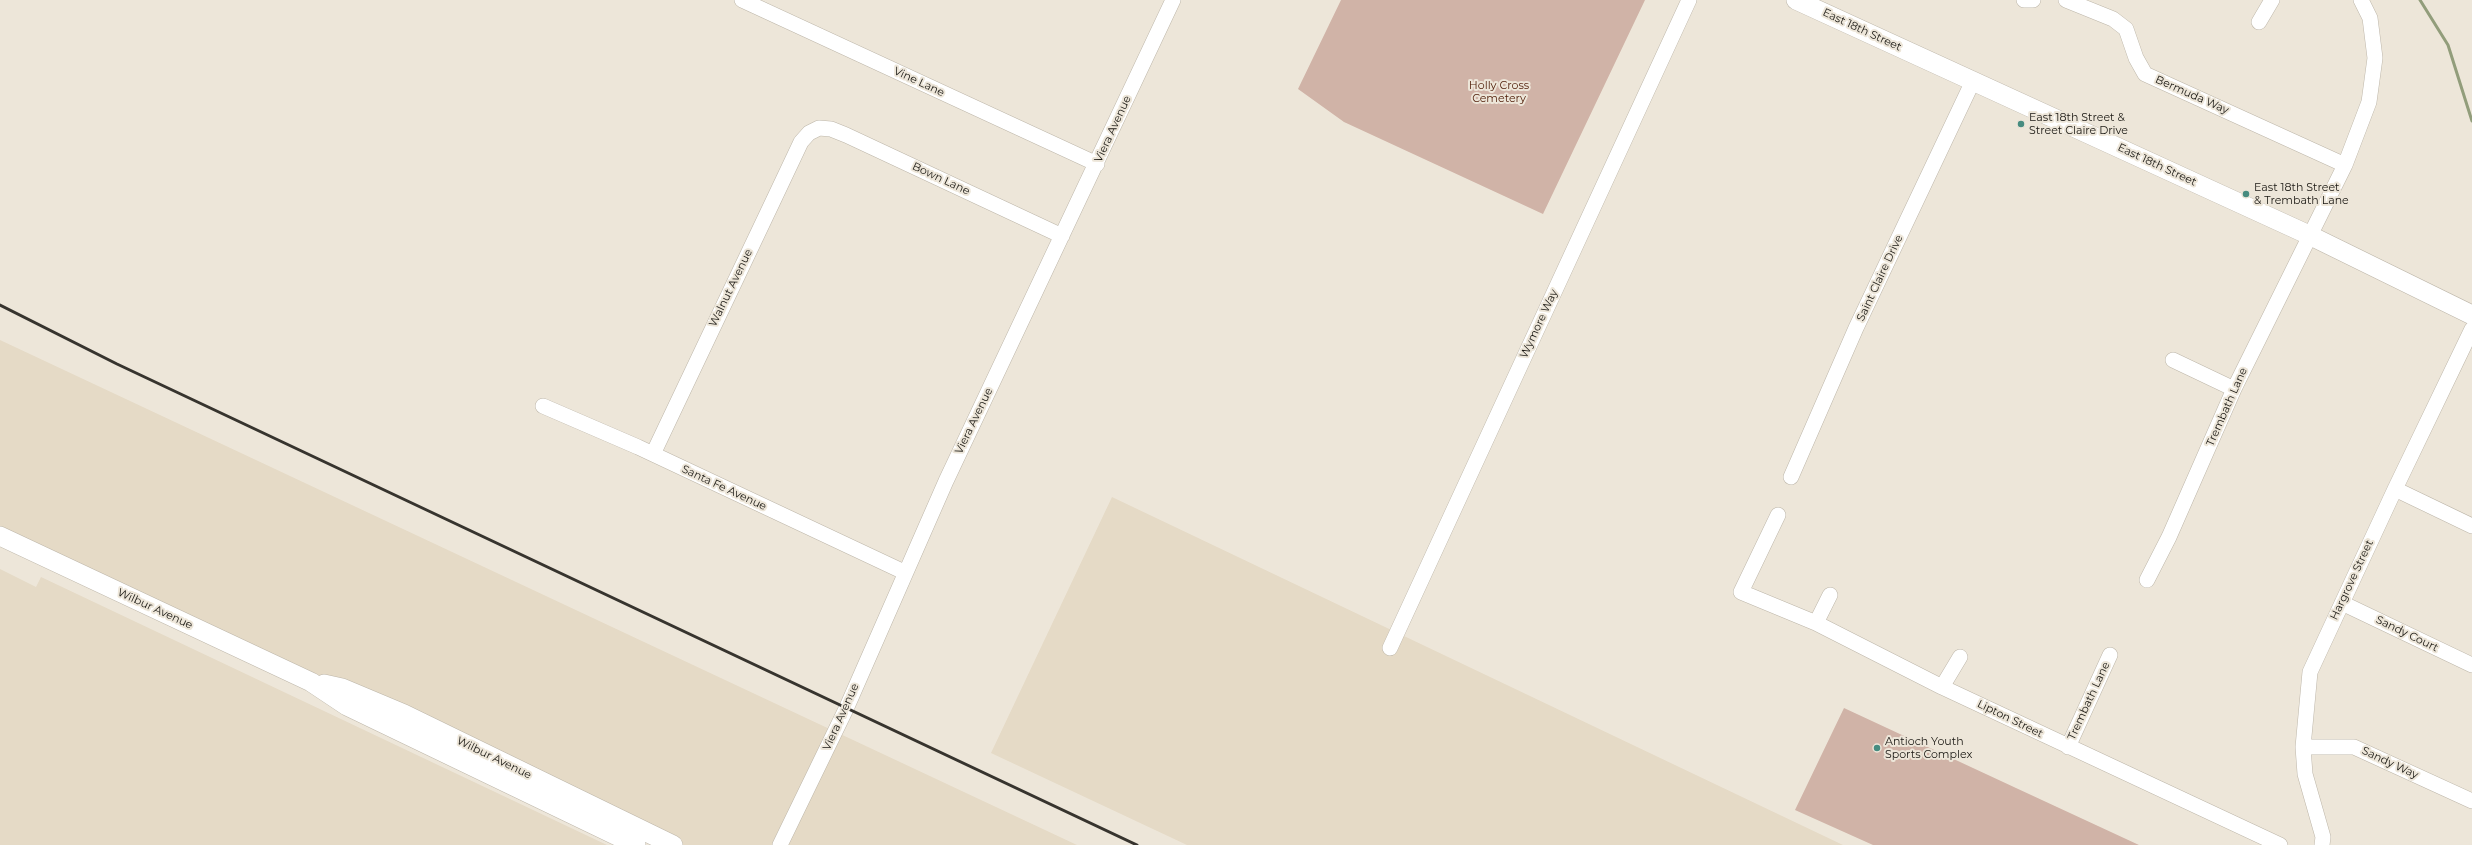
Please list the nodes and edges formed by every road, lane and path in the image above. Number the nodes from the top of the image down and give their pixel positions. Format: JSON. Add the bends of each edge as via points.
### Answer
{"nodes":[{"id":1,"x":742,"y":0,"type":"edge"},
{"id":2,"x":1173,"y":0,"type":"edge"},
{"id":3,"x":1689,"y":0,"type":"edge"},
{"id":4,"x":1796,"y":0,"type":"edge"},
{"id":5,"x":2024,"y":0,"type":"edge"},
{"id":6,"x":2033,"y":0,"type":"edge"},
{"id":7,"x":2066,"y":0,"type":"edge"},
{"id":8,"x":2272,"y":0,"type":"edge"},
{"id":9,"x":2362,"y":0,"type":"edge"},
{"id":10,"x":2259,"y":22,"type":"dead end"},
{"id":11,"x":1973,"y":81,"type":"junction"},
{"id":12,"x":818,"y":128,"type":"joint"},
{"id":13,"x":1097,"y":164,"type":"junction"},
{"id":14,"x":2345,"y":165,"type":"junction"},
{"id":15,"x":2309,"y":235,"type":"junction"},
{"id":16,"x":1062,"y":236,"type":"junction"},
{"id":17,"x":2472,"y":315,"type":"edge"},
{"id":18,"x":2472,"y":329,"type":"edge"},
{"id":19,"x":2173,"y":360,"type":"dead end"},
{"id":20,"x":2234,"y":389,"type":"junction"},
{"id":21,"x":543,"y":406,"type":"dead end"},
{"id":22,"x":653,"y":454,"type":"junction"},
{"id":23,"x":1791,"y":477,"type":"dead end"},
{"id":24,"x":2394,"y":488,"type":"junction"},
{"id":25,"x":1778,"y":515,"type":"dead end"},
{"id":26,"x":2472,"y":526,"type":"edge"},
{"id":27,"x":0,"y":536,"type":"edge"},
{"id":28,"x":904,"y":572,"type":"junction"},
{"id":29,"x":2147,"y":580,"type":"dead end"},
{"id":30,"x":1830,"y":595,"type":"dead end"},
{"id":31,"x":2342,"y":603,"type":"junction"},
{"id":32,"x":1816,"y":623,"type":"junction"},
{"id":33,"x":1390,"y":648,"type":"dead end"},
{"id":34,"x":2110,"y":655,"type":"dead end"},
{"id":35,"x":1960,"y":657,"type":"dead end"},
{"id":36,"x":2472,"y":665,"type":"edge"},
{"id":37,"x":1942,"y":687,"type":"junction"},
{"id":38,"x":2068,"y":747,"type":"junction"},
{"id":39,"x":2303,"y":747,"type":"junction"},
{"id":40,"x":504,"y":771,"type":"junction"},
{"id":41,"x":2472,"y":801,"type":"edge"},
{"id":42,"x":636,"y":845,"type":"edge"},
{"id":43,"x":673,"y":845,"type":"edge"},
{"id":44,"x":780,"y":845,"type":"edge"},
{"id":45,"x":2280,"y":845,"type":"edge"},
{"id":46,"x":2322,"y":845,"type":"edge"}],
"edges":[{"from":1,"to":13,"type":"street","name":"Vine Lane"},
{"from":2,"to":13,"type":"street","name":"Viera Avenue"},
{"from":3,"to":33,"type":"street","name":"Wymore Way"},
{"from":4,"to":11,"type":"main road","name":"East 18th Street"},
{"from":5,"to":6,"type":"street"},
{"from":7,"to":14,"type":"street","name":"Bermuda Way","via":[[2113,19],[2126,28],[2136,58],[2145,74]]},
{"from":8,"to":10,"type":"street"},
{"from":9,"to":14,"type":"street","name":"Trembath Lane","via":[[2370,18],[2375,58],[2369,102]]},
{"from":11,"to":15,"type":"main road","name":"East 18th Street"},
{"from":11,"to":23,"type":"street","name":"Saint Claire Drive","via":[[1856,328]]},
{"from":12,"to":16,"type":"street","name":"Bown Lane","via":[[831,129],[846,135]]},
{"from":12,"to":22,"type":"street","name":"Walnut Avenue","via":[[801,142]]},
{"from":13,"to":16,"type":"street","name":"Viera Avenue"},
{"from":14,"to":15,"type":"street","name":"Trembath Lane"},
{"from":15,"to":17,"type":"main road","name":"East 18th Street"},
{"from":15,"to":20,"type":"street","name":"Trembath Lane"},
{"from":16,"to":28,"type":"street","name":"Viera Avenue"},
{"from":18,"to":24,"type":"street","name":"Hargrove Street"},
{"from":19,"to":20,"type":"street"},
{"from":20,"to":29,"type":"street","name":"Trembath Lane","via":[[2169,537]]},
{"from":21,"to":22,"type":"street","name":"Santa Fe Avenue"},
{"from":22,"to":28,"type":"street","name":"Santa Fe Avenue"},
{"from":24,"to":26,"type":"street"},
{"from":24,"to":31,"type":"street","name":"Hargrove Street"},
{"from":25,"to":32,"type":"street","name":"Lipton Street","via":[[1741,592]]},
{"from":27,"to":40,"type":"main road","name":"Wilbur Avenue","via":[[311,682],[349,691],[404,714]]},
{"from":28,"to":44,"type":"street","name":"Viera Avenue","via":[[843,715]]},
{"from":30,"to":32,"type":"street"},
{"from":31,"to":36,"type":"street","name":"Sandy Court"},
{"from":31,"to":39,"type":"street","name":"Hargrove Street","via":[[2310,672]]},
{"from":32,"to":37,"type":"street","name":"Lipton Street"},
{"from":34,"to":38,"type":"street","name":"Trembath Lane"},
{"from":35,"to":37,"type":"street"},
{"from":37,"to":38,"type":"street","name":"Lipton Street"},
{"from":38,"to":45,"type":"street","name":"Lipton Street"},
{"from":39,"to":41,"type":"street","name":"Sandy Way","via":[[2354,747]]},
{"from":39,"to":46,"type":"street","name":"Hargrove Street","via":[[2305,774],[2323,837]]},
{"from":40,"to":42,"type":"main road","name":"Wilbur Avenue"},
{"from":40,"to":43,"type":"main road","name":"Wilbur Avenue"}]}
